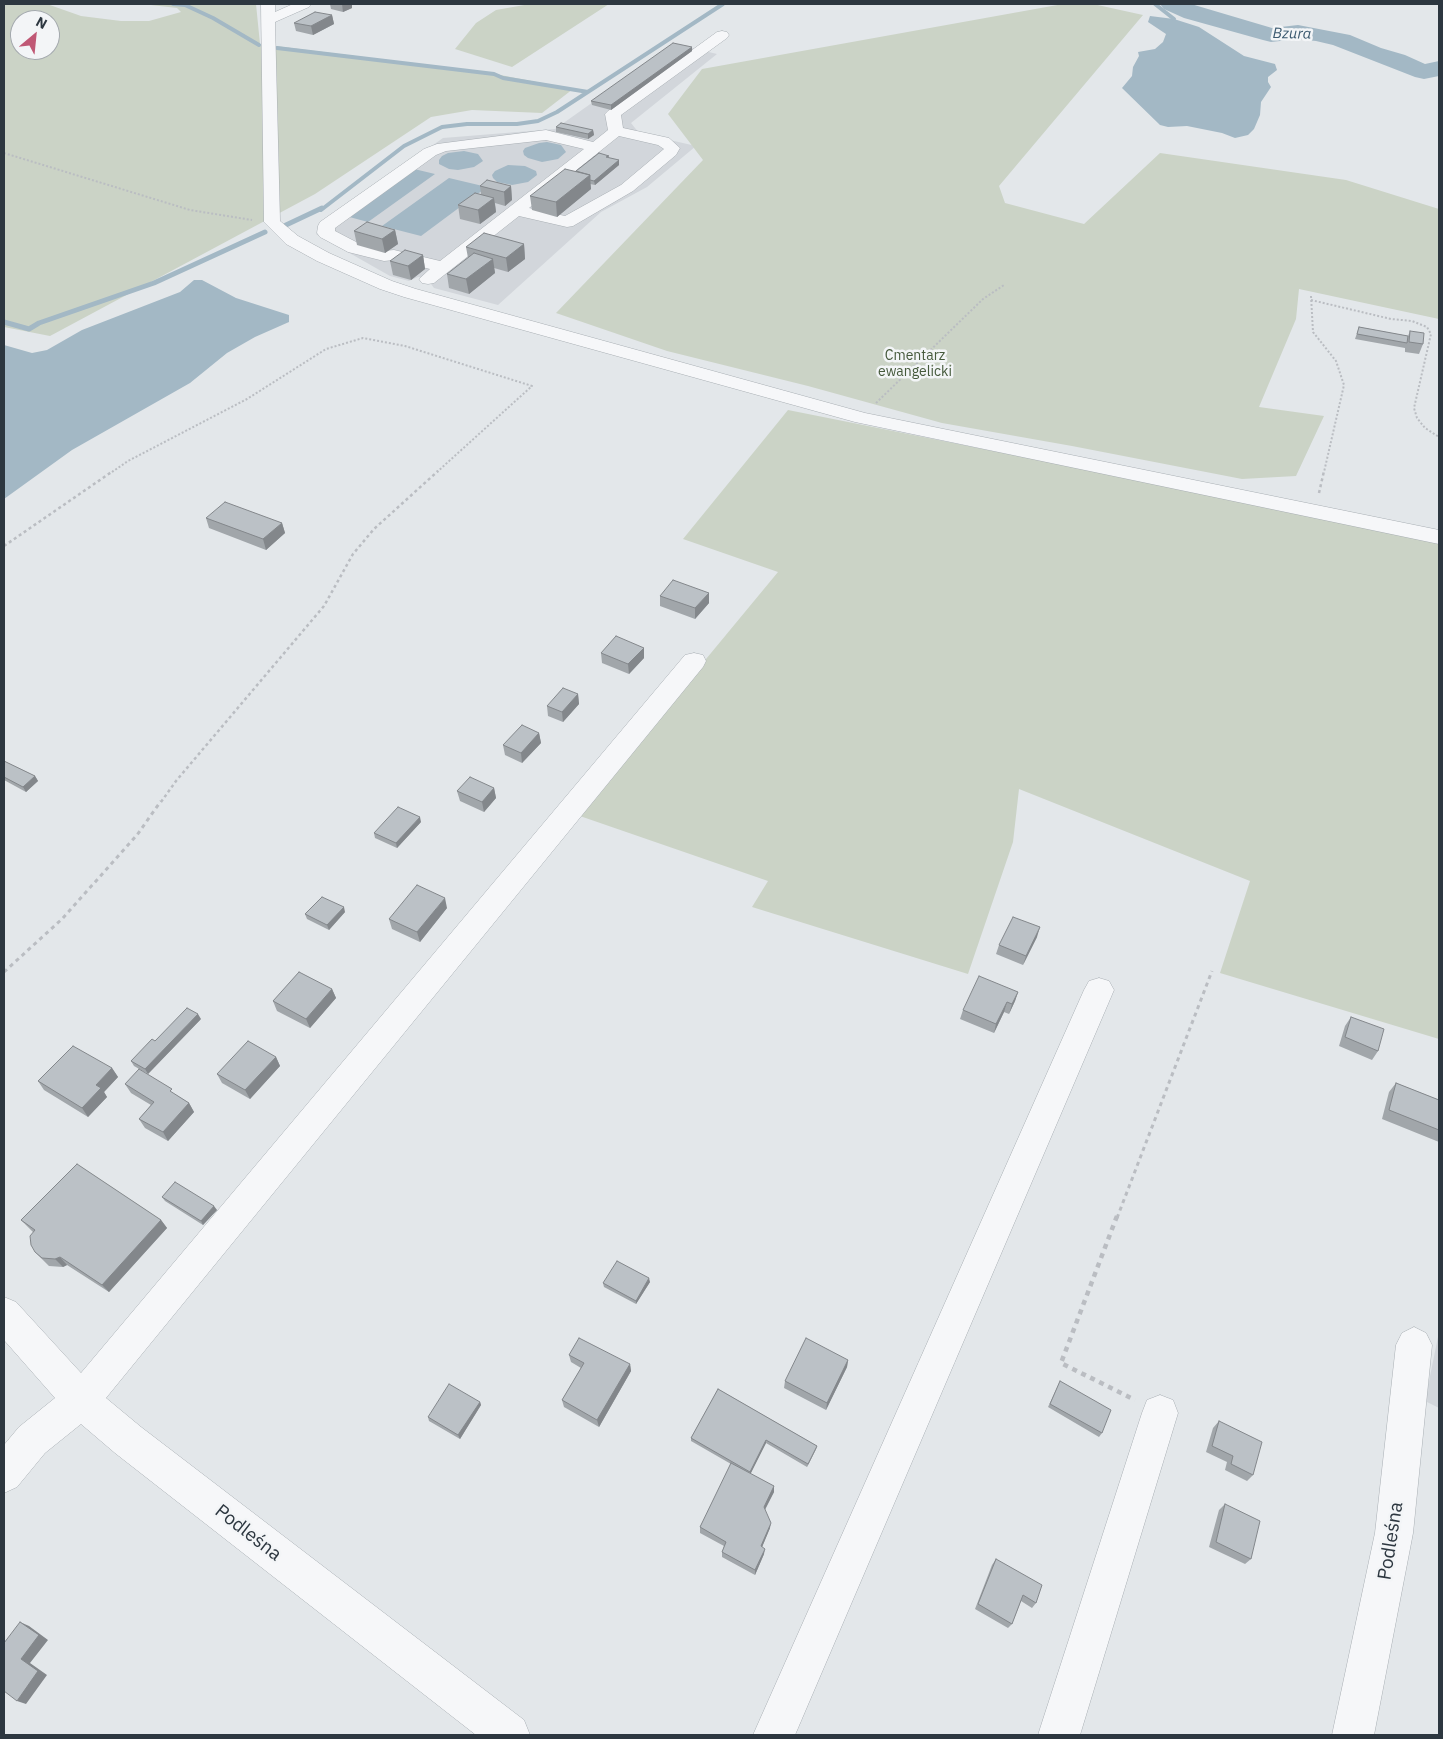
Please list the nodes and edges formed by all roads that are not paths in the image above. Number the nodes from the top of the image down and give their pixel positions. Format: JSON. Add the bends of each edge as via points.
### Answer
{"nodes":[{"id":1,"x":268,"y":4,"type":"edge"},
{"id":2,"x":304,"y":4,"type":"edge"},
{"id":3,"x":268,"y":20,"type":"junction"},
{"id":4,"x":722,"y":35,"type":"dead end"},
{"id":5,"x":616,"y":130,"type":"junction"},
{"id":6,"x":596,"y":147,"type":"junction"},
{"id":7,"x":517,"y":210,"type":"junction"},
{"id":8,"x":443,"y":267,"type":"junction"},
{"id":9,"x":410,"y":293,"type":"junction"},
{"id":10,"x":1439,"y":537,"type":"edge"},
{"id":11,"x":694,"y":661,"type":"dead end"},
{"id":12,"x":1100,"y":990,"type":"dead end"},
{"id":13,"x":4,"y":1314,"type":"edge"},
{"id":14,"x":1414,"y":1344,"type":"dead end"},
{"id":15,"x":81,"y":1400,"type":"junction"},
{"id":16,"x":1160,"y":1413,"type":"road end"},
{"id":17,"x":4,"y":1474,"type":"edge"},
{"id":18,"x":509,"y":1735,"type":"edge"},
{"id":19,"x":774,"y":1735,"type":"edge"},
{"id":20,"x":1059,"y":1735,"type":"edge"},
{"id":21,"x":1354,"y":1735,"type":"edge"}],
"edges":[{"from":1,"to":3,"type":"street"},
{"from":2,"to":3,"type":"street"},
{"from":3,"to":9,"type":"street","via":[[272,222],[292,240],[323,257]]},
{"from":4,"to":5,"type":"street","via":[[613,114]]},
{"from":5,"to":6,"type":"street"},
{"from":5,"to":7,"type":"street","via":[[663,141],[672,148],[627,188],[567,222]]},
{"from":6,"to":7,"type":"street"},
{"from":6,"to":8,"type":"street","via":[[546,136],[443,147],[430,152],[326,226],[326,233],[354,248]]},
{"from":7,"to":8,"type":"street"},
{"from":8,"to":9,"type":"street"},
{"from":9,"to":10,"type":"street","via":[[862,418]]},
{"from":11,"to":15,"type":"street"},
{"from":12,"to":19,"type":"street"},
{"from":13,"to":15,"type":"street","name":"Podleśna"},
{"from":14,"to":21,"type":"street","name":"Podleśna","via":[[1394,1534]]},
{"from":15,"to":17,"type":"street","via":[[32,1440]]},
{"from":15,"to":18,"type":"street","name":"Podleśna","via":[[128,1440]]},
{"from":16,"to":20,"type":"street"}]}
